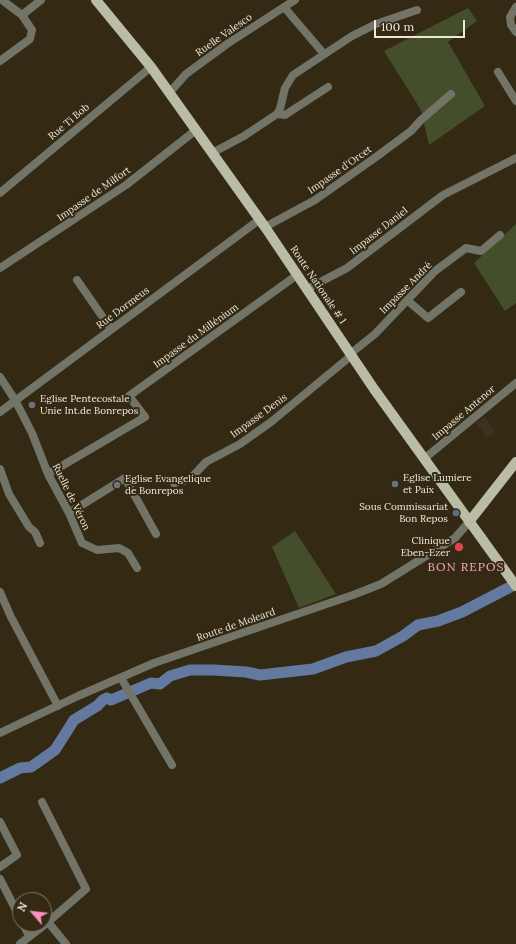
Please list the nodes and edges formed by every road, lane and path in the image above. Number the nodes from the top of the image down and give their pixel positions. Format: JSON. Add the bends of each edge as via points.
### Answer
{"nodes":[{"id":1,"x":2,"y":0,"type":"edge"},
{"id":2,"x":41,"y":0,"type":"edge"},
{"id":3,"x":97,"y":0,"type":"edge"},
{"id":4,"x":295,"y":0,"type":"edge"},
{"id":5,"x":284,"y":7,"type":"junction"},
{"id":6,"x":516,"y":7,"type":"edge"},
{"id":7,"x":417,"y":10,"type":"dead end"},
{"id":8,"x":22,"y":15,"type":"junction"},
{"id":9,"x":516,"y":32,"type":"edge"},
{"id":10,"x":324,"y":54,"type":"junction"},
{"id":11,"x":0,"y":61,"type":"edge"},
{"id":12,"x":151,"y":67,"type":"junction"},
{"id":13,"x":498,"y":72,"type":"dead end"},
{"id":14,"x":328,"y":87,"type":"dead end"},
{"id":15,"x":170,"y":92,"type":"junction"},
{"id":16,"x":451,"y":94,"type":"dead end"},
{"id":17,"x":516,"y":102,"type":"edge"},
{"id":18,"x":276,"y":114,"type":"junction"},
{"id":19,"x":196,"y":130,"type":"junction"},
{"id":20,"x":212,"y":153,"type":"junction"},
{"id":21,"x":516,"y":158,"type":"edge"},
{"id":22,"x":0,"y":193,"type":"edge"},
{"id":23,"x":262,"y":223,"type":"junction"},
{"id":24,"x":500,"y":235,"type":"dead end"},
{"id":25,"x":0,"y":268,"type":"edge"},
{"id":26,"x":297,"y":275,"type":"junction"},
{"id":27,"x":77,"y":280,"type":"dead end"},
{"id":28,"x":307,"y":289,"type":"junction"},
{"id":29,"x":461,"y":292,"type":"dead end"},
{"id":30,"x":407,"y":300,"type":"junction"},
{"id":31,"x":111,"y":329,"type":"junction"},
{"id":32,"x":351,"y":355,"type":"junction"},
{"id":33,"x":0,"y":377,"type":"edge"},
{"id":34,"x":516,"y":383,"type":"edge"},
{"id":35,"x":15,"y":400,"type":"junction"},
{"id":36,"x":0,"y":412,"type":"edge"},
{"id":37,"x":425,"y":458,"type":"junction"},
{"id":38,"x":514,"y":468,"type":"edge"},
{"id":39,"x":0,"y":469,"type":"edge"},
{"id":40,"x":48,"y":474,"type":"junction"},
{"id":41,"x":174,"y":483,"type":"dead end"},
{"id":42,"x":69,"y":513,"type":"junction"},
{"id":43,"x":470,"y":522,"type":"junction"},
{"id":44,"x":156,"y":534,"type":"dead end"},
{"id":45,"x":40,"y":543,"type":"dead end"},
{"id":46,"x":137,"y":568,"type":"dead end"},
{"id":47,"x":516,"y":586,"type":"edge"},
{"id":48,"x":0,"y":592,"type":"edge"},
{"id":49,"x":123,"y":682,"type":"junction"},
{"id":50,"x":58,"y":706,"type":"junction"},
{"id":51,"x":0,"y":733,"type":"edge"},
{"id":52,"x":172,"y":765,"type":"dead end"},
{"id":53,"x":42,"y":802,"type":"dead end"},
{"id":54,"x":0,"y":822,"type":"edge"},
{"id":55,"x":0,"y":867,"type":"edge"},
{"id":56,"x":0,"y":879,"type":"edge"},
{"id":57,"x":12,"y":902,"type":"edge"},
{"id":58,"x":52,"y":919,"type":"edge"},
{"id":59,"x":52,"y":927,"type":"edge"},
{"id":60,"x":27,"y":932,"type":"edge"},
{"id":61,"x":34,"y":932,"type":"edge"},
{"id":62,"x":29,"y":936,"type":"junction"},
{"id":63,"x":20,"y":944,"type":"edge"},
{"id":64,"x":66,"y":944,"type":"edge"}],
"edges":[{"from":1,"to":8,"type":"street"},
{"from":2,"to":8,"type":"street"},
{"from":3,"to":12,"type":"main road","name":"Route Nationale # 1"},
{"from":4,"to":5,"type":"street","name":"Ruelle Valesco"},
{"from":5,"to":10,"type":"street"},
{"from":5,"to":15,"type":"street","name":"Ruelle Valesco","via":[[186,74]]},
{"from":6,"to":9,"type":"street","via":[[510,17]]},
{"from":7,"to":10,"type":"street","via":[[376,24]]},
{"from":8,"to":11,"type":"street","via":[[32,30],[30,39]]},
{"from":10,"to":18,"type":"street","via":[[293,75],[285,88],[280,109]]},
{"from":12,"to":15,"type":"main road","name":"Route Nationale # 1"},
{"from":12,"to":22,"type":"street","name":"Rue Ti Bob"},
{"from":13,"to":17,"type":"street"},
{"from":14,"to":18,"type":"street","via":[[285,115]]},
{"from":15,"to":19,"type":"main road","name":"Route Nationale # 1"},
{"from":16,"to":23,"type":"street","name":"Impasse d'Orcet","via":[[411,131],[315,200]]},
{"from":18,"to":20,"type":"street","via":[[244,136]]},
{"from":19,"to":20,"type":"main road","name":"Route Nationale # 1"},
{"from":19,"to":25,"type":"street","name":"Impasse de Milfort","via":[[126,185]]},
{"from":20,"to":23,"type":"main road","name":"Route Nationale # 1"},
{"from":21,"to":28,"type":"street","name":"Impasse Daniel","via":[[443,195],[347,268]]},
{"from":23,"to":26,"type":"main road","name":"Route Nationale # 1"},
{"from":23,"to":31,"type":"street","name":"Rue Dormeus"},
{"from":24,"to":30,"type":"street","name":"Impasse André","via":[[481,251],[466,248],[435,271]]},
{"from":26,"to":28,"type":"main road","name":"Route Nationale # 1"},
{"from":26,"to":40,"type":"street","name":"Impasse du Millénium","via":[[129,396],[146,417]]},
{"from":27,"to":31,"type":"street"},
{"from":28,"to":32,"type":"main road","name":"Route Nationale # 1"},
{"from":29,"to":30,"type":"street","via":[[428,318]]},
{"from":30,"to":32,"type":"street","name":"Impasse André"},
{"from":31,"to":35,"type":"street","name":"Rue Dormeus"},
{"from":32,"to":37,"type":"main road","name":"Route Nationale # 1"},
{"from":32,"to":41,"type":"street","name":"Impasse Denis","via":[[271,422],[240,444],[206,462],[190,479]]},
{"from":33,"to":35,"type":"street","name":"Ruelle de Véron"},
{"from":34,"to":37,"type":"street","name":"Impasse Antenor"},
{"from":35,"to":36,"type":"street","name":"Rue Dormeus"},
{"from":35,"to":40,"type":"street","name":"Ruelle de Véron","via":[[32,433]]},
{"from":37,"to":43,"type":"main road","name":"Route Nationale # 1"},
{"from":38,"to":43,"type":"main road"},
{"from":39,"to":45,"type":"street","via":[[9,494]]},
{"from":40,"to":42,"type":"street","name":"Ruelle de Véron"},
{"from":42,"to":44,"type":"street","via":[[125,478]]},
{"from":42,"to":46,"type":"street","name":"Ruelle de Véron","via":[[82,543],[97,550],[120,548],[128,553]]},
{"from":43,"to":47,"type":"main road","name":"Route Nationale # 1"},
{"from":43,"to":49,"type":"street","name":"Route de Moleard","via":[[455,538],[381,584],[154,663]]},
{"from":48,"to":50,"type":"street"},
{"from":49,"to":50,"type":"street","name":"Route de Moleard","via":[[78,696]]},
{"from":49,"to":52,"type":"street"},
{"from":50,"to":51,"type":"street","name":"Route de Moleard"},
{"from":53,"to":58,"type":"street","via":[[86,889]]},
{"from":54,"to":55,"type":"street","via":[[17,855]]},
{"from":56,"to":57,"type":"street"},
{"from":59,"to":64,"type":"street"},
{"from":60,"to":62,"type":"street"},
{"from":61,"to":62,"type":"street"},
{"from":62,"to":63,"type":"street"}]}
